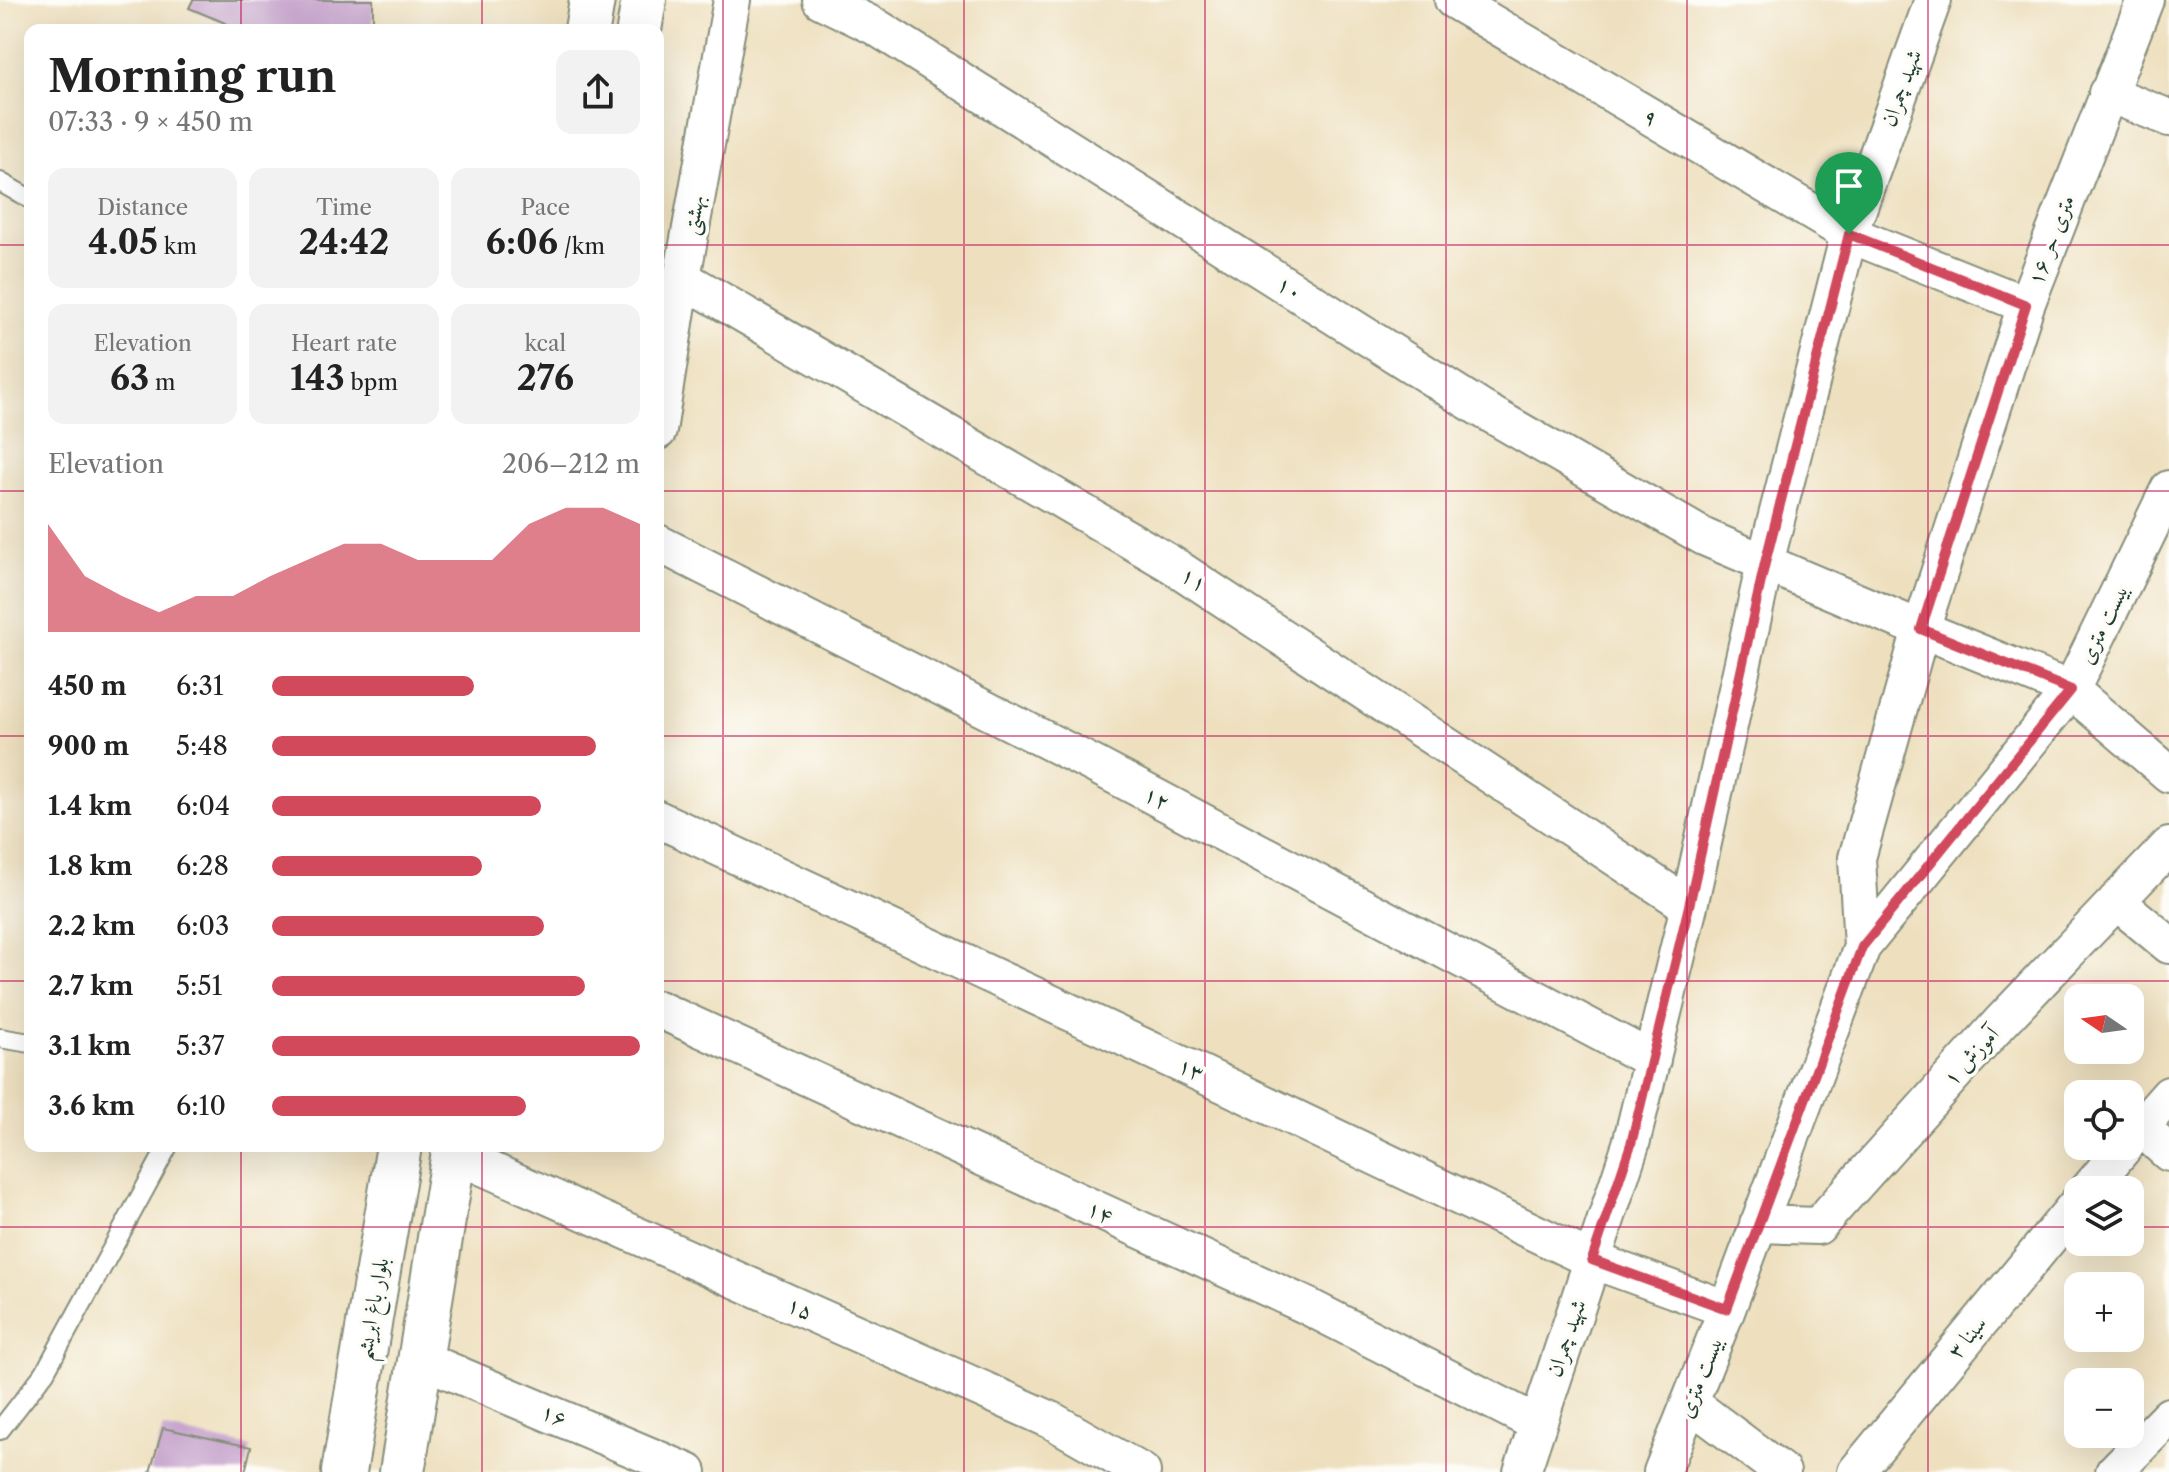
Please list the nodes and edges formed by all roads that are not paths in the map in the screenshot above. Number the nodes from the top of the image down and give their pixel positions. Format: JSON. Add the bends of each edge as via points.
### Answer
{"nodes":[{"id":1,"x":592,"y":0,"type":"edge"},
{"id":2,"x":644,"y":0,"type":"edge"},
{"id":3,"x":732,"y":0,"type":"edge"},
{"id":4,"x":821,"y":0,"type":"edge"},
{"id":5,"x":1453,"y":0,"type":"edge"},
{"id":6,"x":1933,"y":0,"type":"edge"},
{"id":7,"x":2145,"y":0,"type":"edge"},
{"id":8,"x":588,"y":24,"type":"edge"},
{"id":9,"x":640,"y":24,"type":"edge"},
{"id":10,"x":2107,"y":93,"type":"junction"},
{"id":11,"x":2169,"y":118,"type":"edge"},
{"id":12,"x":0,"y":182,"type":"edge"},
{"id":13,"x":24,"y":196,"type":"edge"},
{"id":14,"x":1849,"y":234,"type":"junction"},
{"id":15,"x":682,"y":278,"type":"junction"},
{"id":16,"x":2026,"y":305,"type":"junction"},
{"id":17,"x":664,"y":393,"type":"edge"},
{"id":18,"x":2169,"y":489,"type":"edge"},
{"id":19,"x":664,"y":546,"type":"edge"},
{"id":20,"x":1765,"y":563,"type":"junction"},
{"id":21,"x":1921,"y":629,"type":"junction"},
{"id":22,"x":2071,"y":690,"type":"junction"},
{"id":23,"x":2169,"y":774,"type":"edge"},
{"id":24,"x":664,"y":822,"type":"edge"},
{"id":25,"x":2169,"y":846,"type":"edge"},
{"id":26,"x":2116,"y":901,"type":"junction"},
{"id":27,"x":1689,"y":906,"type":"junction"},
{"id":28,"x":2169,"y":945,"type":"edge"},
{"id":29,"x":1862,"y":947,"type":"junction"},
{"id":30,"x":664,"y":1012,"type":"edge"},
{"id":31,"x":0,"y":1038,"type":"edge"},
{"id":32,"x":24,"y":1042,"type":"edge"},
{"id":33,"x":1652,"y":1060,"type":"junction"},
{"id":34,"x":2169,"y":1095,"type":"edge"},
{"id":35,"x":2144,"y":1123,"type":"edge"},
{"id":36,"x":2144,"y":1143,"type":"edge"},
{"id":37,"x":165,"y":1152,"type":"edge"},
{"id":38,"x":398,"y":1152,"type":"edge"},
{"id":39,"x":455,"y":1152,"type":"edge"},
{"id":40,"x":459,"y":1152,"type":"edge"},
{"id":41,"x":2169,"y":1153,"type":"edge"},
{"id":42,"x":2113,"y":1160,"type":"edge"},
{"id":43,"x":2100,"y":1176,"type":"edge"},
{"id":44,"x":2064,"y":1220,"type":"edge"},
{"id":45,"x":1758,"y":1224,"type":"junction"},
{"id":46,"x":1592,"y":1260,"type":"junction"},
{"id":47,"x":1727,"y":1309,"type":"junction"},
{"id":48,"x":421,"y":1359,"type":"junction"},
{"id":49,"x":1690,"y":1403,"type":"junction"},
{"id":50,"x":2169,"y":1416,"type":"edge"},
{"id":51,"x":1538,"y":1424,"type":"junction"},
{"id":52,"x":0,"y":1430,"type":"edge"},
{"id":53,"x":344,"y":1472,"type":"edge"},
{"id":54,"x":402,"y":1472,"type":"edge"},
{"id":55,"x":688,"y":1472,"type":"edge"},
{"id":56,"x":1142,"y":1472,"type":"edge"},
{"id":57,"x":1522,"y":1472,"type":"edge"},
{"id":58,"x":1662,"y":1472,"type":"edge"},
{"id":59,"x":1782,"y":1472,"type":"edge"},
{"id":60,"x":1856,"y":1472,"type":"edge"},
{"id":61,"x":2114,"y":1472,"type":"edge"}],
"edges":[{"from":1,"to":8,"type":"main road"},
{"from":2,"to":9,"type":"main road"},
{"from":3,"to":15,"type":"street","name":"بهشتی"},
{"from":4,"to":20,"type":"street","name":"۱۰","via":[[876,27],[1480,408],[1704,537]]},
{"from":5,"to":14,"type":"street","name":"۹"},
{"from":6,"to":14,"type":"street","name":"شهید چمران"},
{"from":7,"to":10,"type":"street","name":"۱۶ متری حر"},
{"from":10,"to":11,"type":"street"},
{"from":10,"to":16,"type":"street","name":"۱۶ متری حر"},
{"from":12,"to":13,"type":"lane"},
{"from":14,"to":16,"type":"street","name":"۹"},
{"from":14,"to":20,"type":"street","name":"شهید چمران"},
{"from":15,"to":17,"type":"street","name":"بهشتی"},
{"from":15,"to":27,"type":"street","name":"۱۱","via":[[1171,564]]},
{"from":16,"to":21,"type":"street","name":"۱۶ متری حر"},
{"from":18,"to":22,"type":"street","name":"بیست متری"},
{"from":19,"to":33,"type":"street","name":"۱۲","via":[[1093,764]]},
{"from":20,"to":21,"type":"street","name":"۱۰"},
{"from":20,"to":27,"type":"street","name":"شهید چمران"},
{"from":21,"to":22,"type":"street","name":"۱۰"},
{"from":21,"to":29,"type":"street","name":"۱۶ متری حر","via":[[1857,858]]},
{"from":22,"to":23,"type":"street","name":"۱۰"},
{"from":22,"to":29,"type":"street","name":"بیست متری"},
{"from":24,"to":46,"type":"street","name":"۱۳"},
{"from":25,"to":26,"type":"street","name":"آموزش ۱"},
{"from":26,"to":28,"type":"street"},
{"from":26,"to":45,"type":"street","name":"آموزش ۱","via":[[1818,1226]]},
{"from":27,"to":33,"type":"street","name":"شهید چمران"},
{"from":29,"to":45,"type":"street","name":"بیست متری"},
{"from":30,"to":51,"type":"street","name":"۱۴","via":[[1305,1305]]},
{"from":31,"to":32,"type":"lane"},
{"from":33,"to":46,"type":"street","name":"شهید چمران","via":[[1631,1144]]},
{"from":34,"to":35,"type":"street"},
{"from":36,"to":41,"type":"street"},
{"from":37,"to":52,"type":"lane","via":[[45,1372]]},
{"from":38,"to":53,"type":"main road","name":"بلوار باغ ابریشم"},
{"from":39,"to":48,"type":"main road"},
{"from":40,"to":56,"type":"street","name":"۱۵","via":[[1051,1420]]},
{"from":42,"to":43,"type":"street"},
{"from":44,"to":60,"type":"street","name":"سینا ۳"},
{"from":45,"to":47,"type":"street","name":"بیست متری"},
{"from":46,"to":47,"type":"street","name":"۱۳"},
{"from":46,"to":51,"type":"street","name":"شهید چمران"},
{"from":47,"to":49,"type":"street","name":"بیست متری"},
{"from":48,"to":54,"type":"main road"},
{"from":48,"to":55,"type":"street","name":"۱۶"},
{"from":49,"to":58,"type":"street","name":"بیست متری"},
{"from":49,"to":59,"type":"street"},
{"from":50,"to":61,"type":"street"},
{"from":51,"to":57,"type":"street","name":"شهید چمران"}]}
